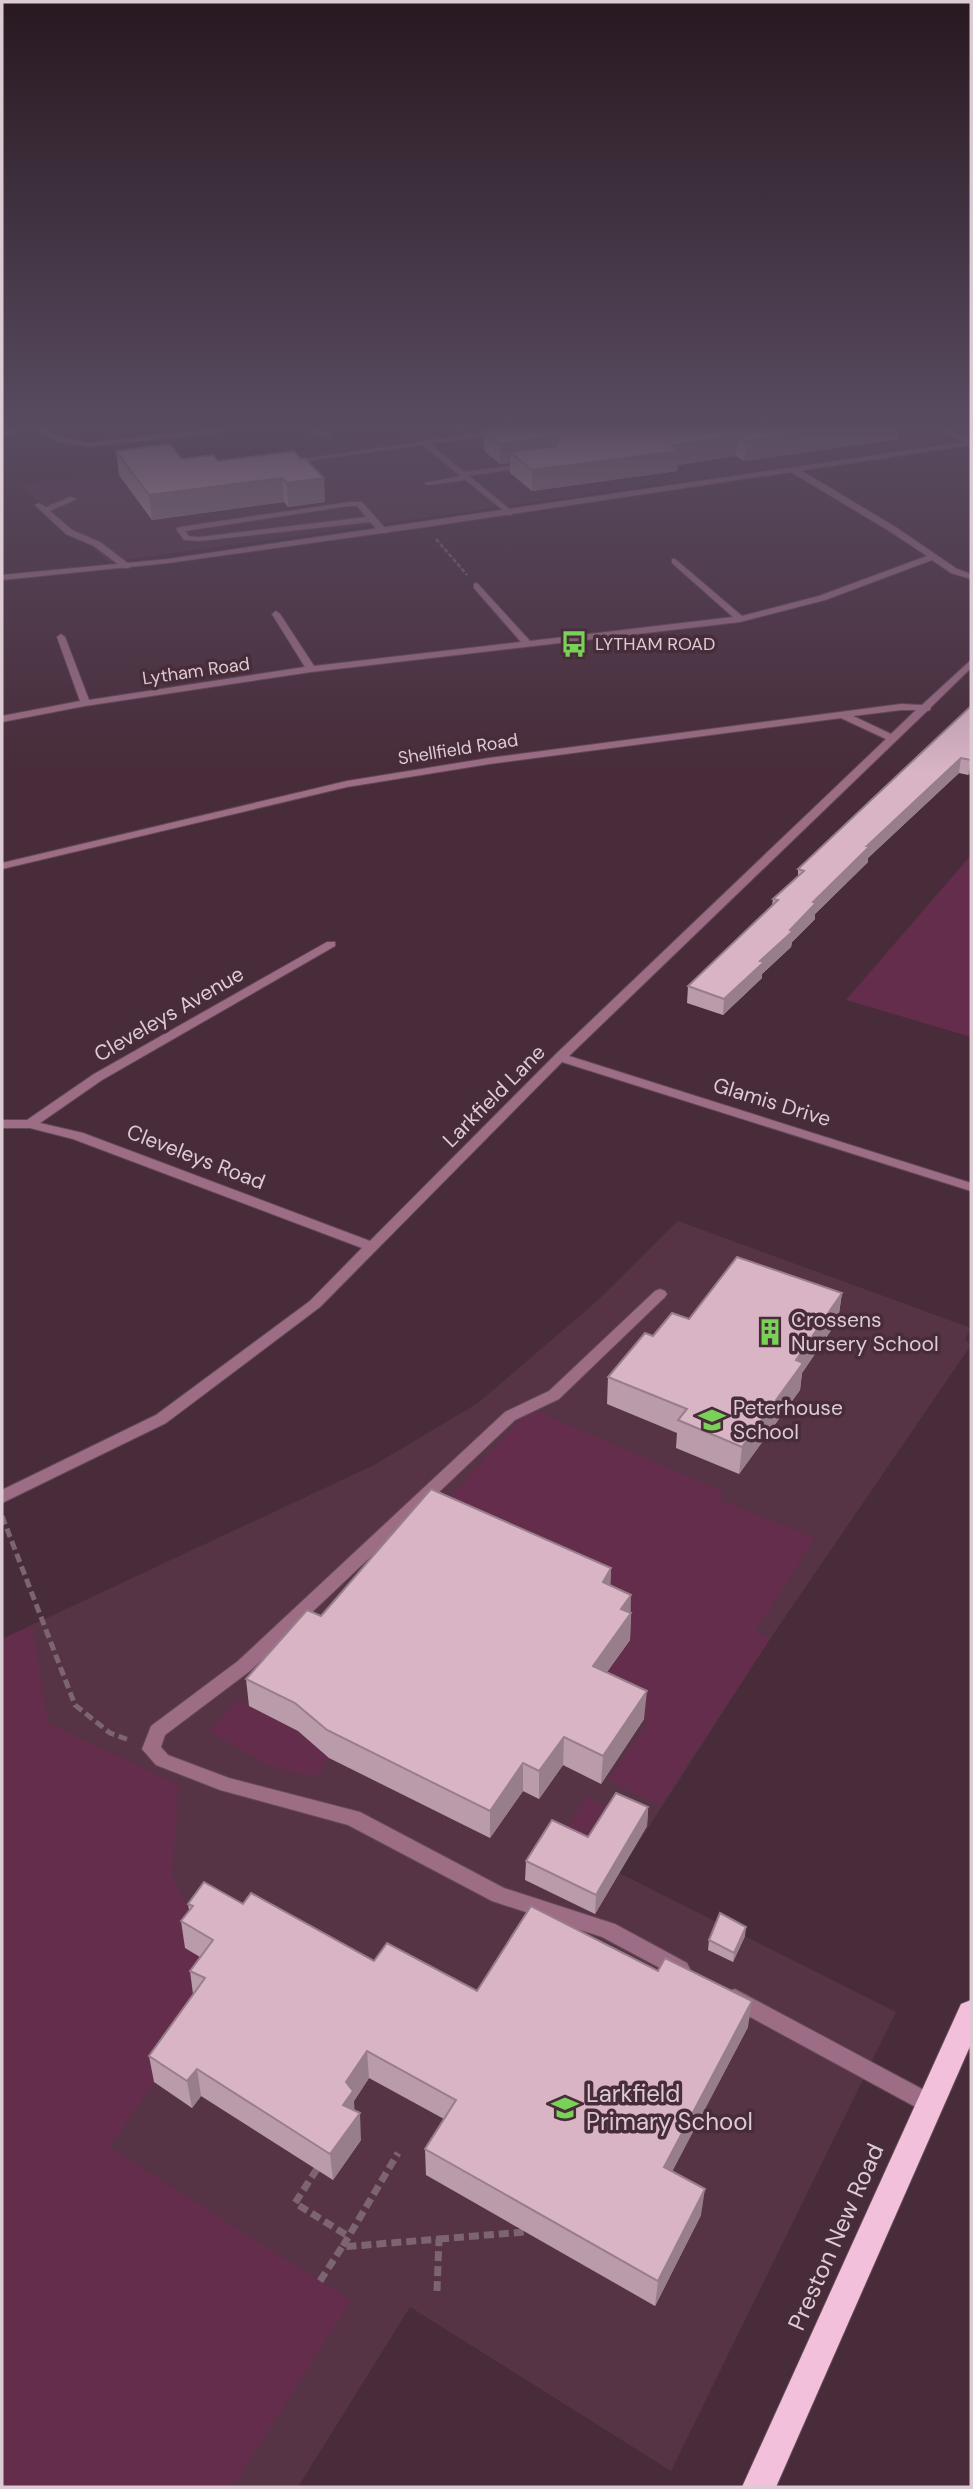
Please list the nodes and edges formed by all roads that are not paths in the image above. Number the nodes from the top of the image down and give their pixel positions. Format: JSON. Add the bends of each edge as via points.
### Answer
{"nodes":[{"id":1,"x":86,"y":539,"type":"edge"},
{"id":2,"x":323,"y":539,"type":"edge"},
{"id":3,"x":907,"y":539,"type":"edge"},
{"id":4,"x":932,"y":557,"type":"junction"},
{"id":5,"x":675,"y":561,"type":"dead end"},
{"id":6,"x":126,"y":566,"type":"junction"},
{"id":7,"x":971,"y":577,"type":"edge"},
{"id":8,"x":2,"y":578,"type":"edge"},
{"id":9,"x":477,"y":586,"type":"road end"},
{"id":10,"x":276,"y":614,"type":"dead end"},
{"id":11,"x":740,"y":619,"type":"junction"},
{"id":12,"x":61,"y":637,"type":"dead end"},
{"id":13,"x":527,"y":644,"type":"junction"},
{"id":14,"x":971,"y":663,"type":"edge"},
{"id":15,"x":312,"y":669,"type":"junction"},
{"id":16,"x":85,"y":703,"type":"junction"},
{"id":17,"x":927,"y":708,"type":"junction"},
{"id":18,"x":843,"y":715,"type":"junction"},
{"id":19,"x":2,"y":719,"type":"edge"},
{"id":20,"x":894,"y":739,"type":"junction"},
{"id":21,"x":2,"y":866,"type":"edge"},
{"id":22,"x":331,"y":944,"type":"dead end"},
{"id":23,"x":560,"y":1057,"type":"junction"},
{"id":24,"x":2,"y":1124,"type":"edge"},
{"id":25,"x":30,"y":1124,"type":"junction"},
{"id":26,"x":971,"y":1187,"type":"edge"},
{"id":27,"x":370,"y":1246,"type":"junction"},
{"id":28,"x":660,"y":1294,"type":"dead end"},
{"id":29,"x":2,"y":1497,"type":"edge"},
{"id":30,"x":692,"y":1975,"type":"edge"},
{"id":31,"x":715,"y":1988,"type":"edge"},
{"id":32,"x":971,"y":2013,"type":"edge"},
{"id":33,"x":930,"y":2104,"type":"junction"},
{"id":34,"x":759,"y":2487,"type":"edge"}],
"edges":[{"from":1,"to":6,"type":"street"},
{"from":2,"to":6,"type":"street"},
{"from":3,"to":4,"type":"street"},
{"from":4,"to":7,"type":"street"},
{"from":4,"to":11,"type":"street","name":"Lytham Road","via":[[821,598]]},
{"from":5,"to":11,"type":"street"},
{"from":6,"to":8,"type":"street"},
{"from":9,"to":13,"type":"street"},
{"from":10,"to":15,"type":"street"},
{"from":11,"to":13,"type":"street","name":"Lytham Road"},
{"from":12,"to":16,"type":"street"},
{"from":13,"to":15,"type":"street","name":"Lytham Road"},
{"from":14,"to":17,"type":"street","name":"Larkfield Lane"},
{"from":15,"to":16,"type":"street","name":"Lytham Road"},
{"from":16,"to":19,"type":"street","name":"Lytham Road"},
{"from":17,"to":18,"type":"street","name":"Shellfield Road"},
{"from":17,"to":20,"type":"street","name":"Larkfield Lane"},
{"from":18,"to":20,"type":"street"},
{"from":18,"to":21,"type":"street","name":"Shellfield Road","via":[[347,783]]},
{"from":20,"to":23,"type":"street","name":"Larkfield Lane"},
{"from":22,"to":25,"type":"street","name":"Cleveleys Avenue","via":[[98,1077]]},
{"from":23,"to":26,"type":"street","name":"Glamis Drive"},
{"from":23,"to":27,"type":"street","name":"Larkfield Lane"},
{"from":24,"to":25,"type":"street","name":"Cleveleys Road"},
{"from":25,"to":27,"type":"street","name":"Cleveleys Road","via":[[140,1157]]},
{"from":27,"to":29,"type":"street","name":"Larkfield Lane","via":[[315,1304],[161,1419]]},
{"from":28,"to":30,"type":"street","via":[[554,1395],[510,1416],[244,1666],[157,1731],[151,1749],[162,1760],[227,1785],[353,1818],[499,1895],[608,1930]]},
{"from":31,"to":33,"type":"street"},
{"from":32,"to":33,"type":"highway","name":"Preston New Road"},
{"from":33,"to":34,"type":"highway","name":"Preston New Road"}]}
